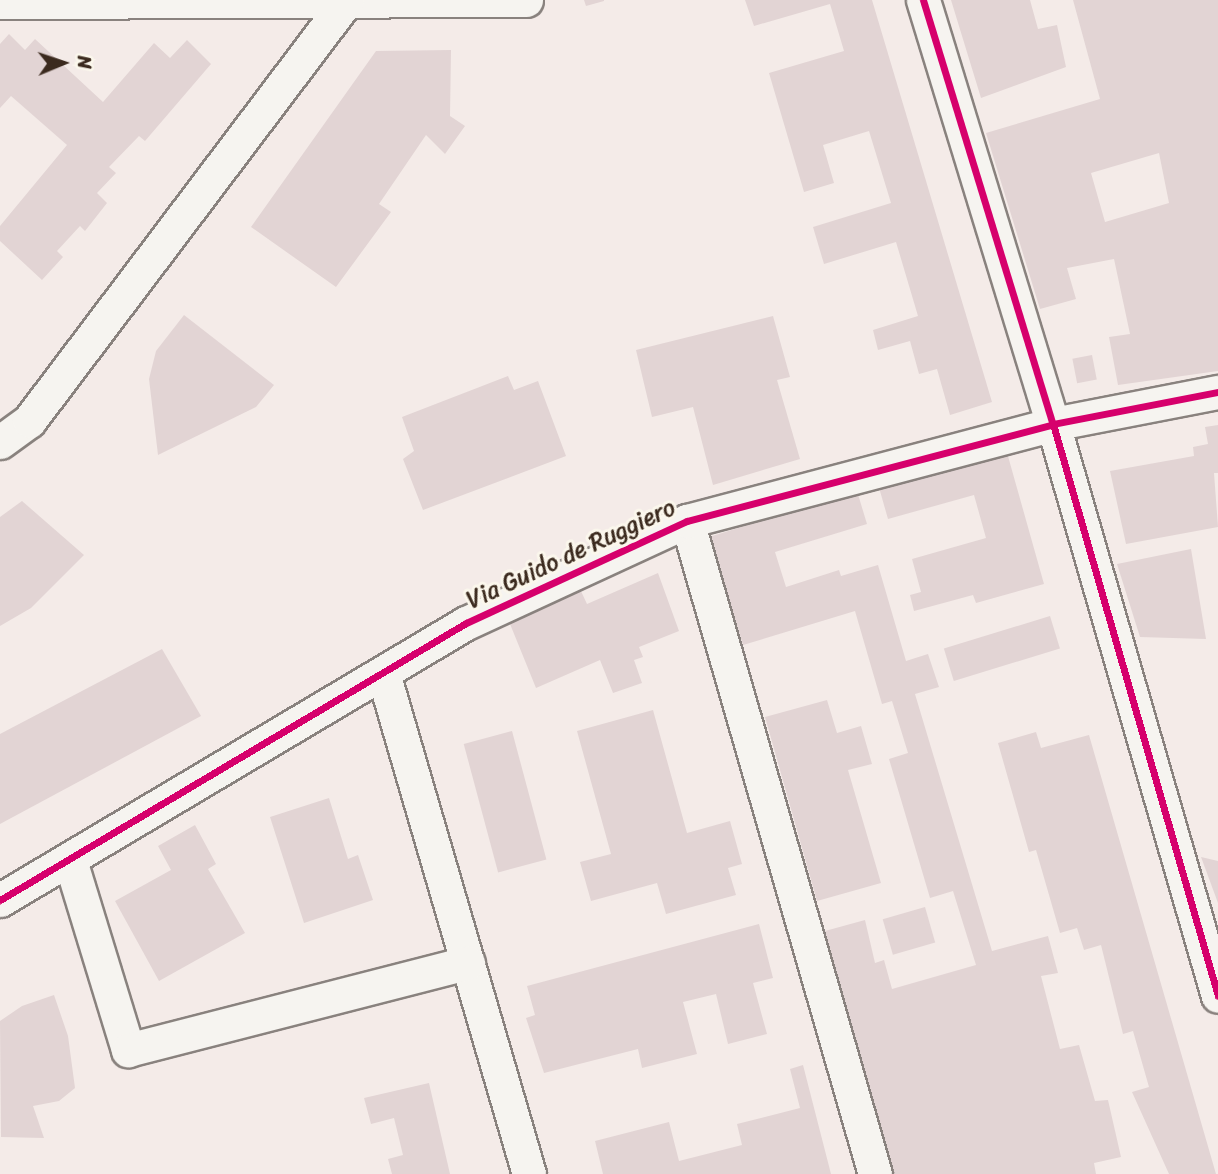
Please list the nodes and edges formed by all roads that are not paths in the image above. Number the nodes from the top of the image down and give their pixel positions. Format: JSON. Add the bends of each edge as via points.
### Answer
{"nodes":[{"id":1,"x":526,"y":0,"type":"edge"},
{"id":2,"x":923,"y":0,"type":"edge"},
{"id":3,"x":347,"y":1,"type":"edge"},
{"id":4,"x":0,"y":2,"type":"edge"},
{"id":5,"x":58,"y":2,"type":"edge"},
{"id":6,"x":1218,"y":392,"type":"edge"},
{"id":7,"x":1053,"y":424,"type":"junction"},
{"id":8,"x":0,"y":442,"type":"edge"},
{"id":9,"x":687,"y":521,"type":"junction"},
{"id":10,"x":383,"y":673,"type":"junction"},
{"id":11,"x":70,"y":860,"type":"junction"},
{"id":12,"x":0,"y":900,"type":"edge"},
{"id":13,"x":468,"y":963,"type":"junction"},
{"id":14,"x":1218,"y":996,"type":"edge"},
{"id":15,"x":529,"y":1174,"type":"edge"},
{"id":16,"x":876,"y":1174,"type":"edge"}],
"edges":[{"from":1,"to":3,"type":"street"},
{"from":2,"to":7,"type":"street"},
{"from":3,"to":5,"type":"street"},
{"from":3,"to":8,"type":"street","via":[[29,421]]},
{"from":4,"to":5,"type":"street"},
{"from":6,"to":7,"type":"street","name":"Via Guido de Ruggiero"},
{"from":7,"to":9,"type":"street","name":"Via Guido de Ruggiero"},
{"from":7,"to":14,"type":"street"},
{"from":9,"to":10,"type":"street","name":"Via Guido de Ruggiero","via":[[466,623]]},
{"from":9,"to":16,"type":"street"},
{"from":10,"to":11,"type":"street","name":"Via Guido de Ruggiero"},
{"from":10,"to":13,"type":"street"},
{"from":11,"to":12,"type":"street","name":"Via Guido de Ruggiero"},
{"from":11,"to":13,"type":"street","via":[[128,1050]]},
{"from":13,"to":15,"type":"street"}]}
